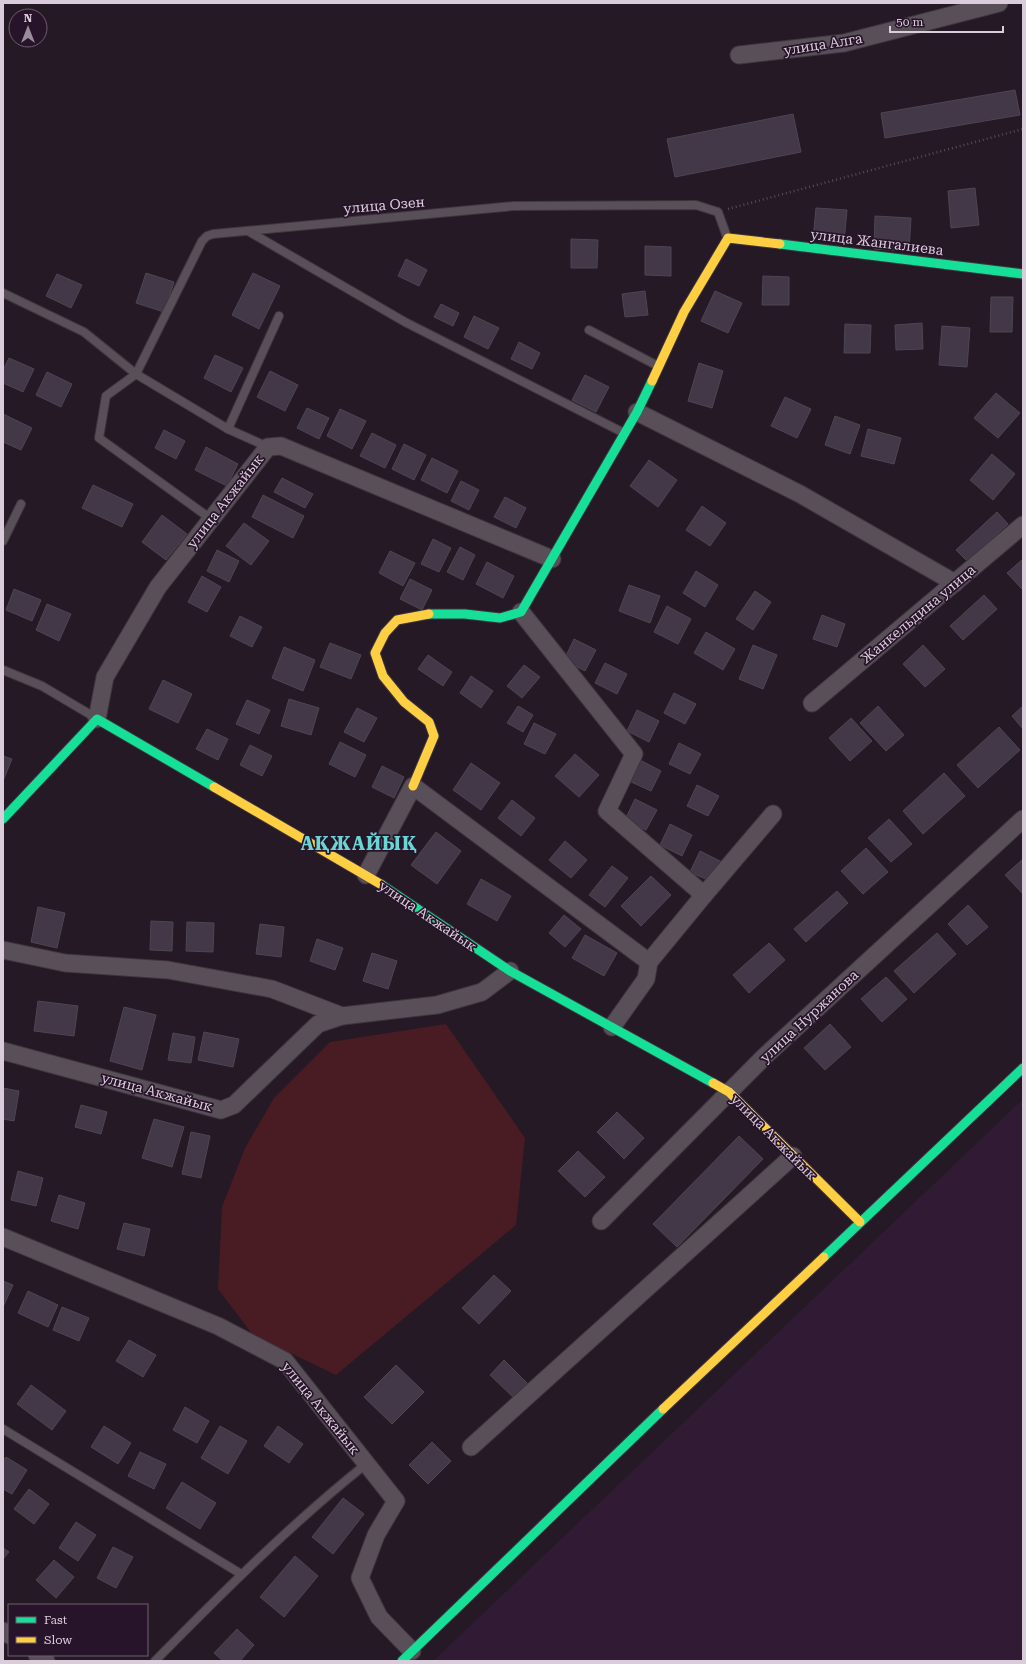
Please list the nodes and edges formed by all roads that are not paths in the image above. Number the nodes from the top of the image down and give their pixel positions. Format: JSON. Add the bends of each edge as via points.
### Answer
{"nodes":[{"id":1,"x":999,"y":3,"type":"edge"},
{"id":2,"x":739,"y":56,"type":"dead end"},
{"id":3,"x":248,"y":231,"type":"junction"},
{"id":4,"x":728,"y":238,"type":"junction"},
{"id":5,"x":1023,"y":274,"type":"edge"},
{"id":6,"x":3,"y":293,"type":"edge"},
{"id":7,"x":279,"y":316,"type":"dead end"},
{"id":8,"x":589,"y":330,"type":"dead end"},
{"id":9,"x":659,"y":366,"type":"junction"},
{"id":10,"x":136,"y":374,"type":"junction"},
{"id":11,"x":637,"y":412,"type":"junction"},
{"id":12,"x":228,"y":429,"type":"junction"},
{"id":13,"x":624,"y":434,"type":"junction"},
{"id":14,"x":268,"y":447,"type":"junction"},
{"id":15,"x":21,"y":504,"type":"dead end"},
{"id":16,"x":211,"y":519,"type":"junction"},
{"id":17,"x":1023,"y":525,"type":"edge"},
{"id":18,"x":3,"y":541,"type":"edge"},
{"id":19,"x":552,"y":559,"type":"junction"},
{"id":20,"x":955,"y":583,"type":"junction"},
{"id":21,"x":521,"y":612,"type":"junction"},
{"id":22,"x":3,"y":670,"type":"edge"},
{"id":23,"x":812,"y":703,"type":"dead end"},
{"id":24,"x":97,"y":718,"type":"junction"},
{"id":25,"x":413,"y":786,"type":"junction"},
{"id":26,"x":773,"y":814,"type":"dead end"},
{"id":27,"x":3,"y":819,"type":"edge"},
{"id":28,"x":1023,"y":819,"type":"edge"},
{"id":29,"x":366,"y":875,"type":"junction"},
{"id":30,"x":704,"y":895,"type":"junction"},
{"id":31,"x":3,"y":950,"type":"edge"},
{"id":32,"x":649,"y":962,"type":"junction"},
{"id":33,"x":510,"y":971,"type":"junction"},
{"id":34,"x":342,"y":1016,"type":"junction"},
{"id":35,"x":612,"y":1027,"type":"junction"},
{"id":36,"x":3,"y":1051,"type":"edge"},
{"id":37,"x":1023,"y":1068,"type":"edge"},
{"id":38,"x":729,"y":1092,"type":"junction"},
{"id":39,"x":793,"y":1156,"type":"junction"},
{"id":40,"x":602,"y":1221,"type":"dead end"},
{"id":41,"x":860,"y":1222,"type":"junction"},
{"id":42,"x":3,"y":1236,"type":"edge"},
{"id":43,"x":3,"y":1429,"type":"edge"},
{"id":44,"x":472,"y":1447,"type":"dead end"},
{"id":45,"x":366,"y":1464,"type":"junction"},
{"id":46,"x":241,"y":1574,"type":"junction"},
{"id":47,"x":407,"y":1656,"type":"edge"},
{"id":48,"x":155,"y":1661,"type":"edge"}],
"edges":[{"from":1,"to":2,"type":"street","name":"улица Алга","via":[[844,43]]},
{"from":3,"to":4,"type":"lane","name":"улица Озен","via":[[514,206],[696,205],[718,212]]},
{"from":3,"to":10,"type":"lane","name":"улица Озен","via":[[213,234],[202,241]]},
{"from":3,"to":13,"type":"lane","via":[[405,322]]},
{"from":4,"to":5,"type":"street","name":"улица Жангалиева"},
{"from":4,"to":9,"type":"street","via":[[684,312]]},
{"from":6,"to":10,"type":"lane","via":[[84,332]]},
{"from":7,"to":12,"type":"lane"},
{"from":8,"to":9,"type":"lane"},
{"from":9,"to":11,"type":"street"},
{"from":10,"to":12,"type":"lane"},
{"from":10,"to":16,"type":"lane","via":[[106,396],[98,438]]},
{"from":11,"to":13,"type":"street"},
{"from":11,"to":20,"type":"street","via":[[800,494]]},
{"from":12,"to":14,"type":"lane"},
{"from":13,"to":19,"type":"street"},
{"from":14,"to":16,"type":"street","name":"улица Акжайык"},
{"from":14,"to":19,"type":"street","name":"улица Акжайык","via":[[282,446]]},
{"from":15,"to":18,"type":"lane"},
{"from":16,"to":24,"type":"street","name":"улица Акжайык","via":[[158,587],[105,677]]},
{"from":17,"to":20,"type":"street","name":"Жанкельдина улица"},
{"from":19,"to":21,"type":"street"},
{"from":20,"to":23,"type":"street","name":"Жанкельдина улица"},
{"from":21,"to":25,"type":"street","via":[[500,618],[465,614],[429,614],[397,620],[385,633],[375,653],[383,676],[404,702],[429,722],[434,736]]},
{"from":21,"to":30,"type":"street","via":[[634,754],[607,811]]},
{"from":22,"to":24,"type":"lane","name":"улица Акжайык","via":[[42,686]]},
{"from":24,"to":27,"type":"street"},
{"from":24,"to":29,"type":"street","name":"улица Акжайык"},
{"from":25,"to":29,"type":"street"},
{"from":25,"to":32,"type":"street"},
{"from":26,"to":30,"type":"street"},
{"from":28,"to":38,"type":"street","name":"улица Нуржанова"},
{"from":29,"to":33,"type":"street","name":"улица Акжайык"},
{"from":30,"to":32,"type":"street"},
{"from":31,"to":34,"type":"street","via":[[65,963],[168,970],[264,987]]},
{"from":32,"to":35,"type":"street","via":[[646,979]]},
{"from":33,"to":34,"type":"street","name":"улица Акжайык","via":[[482,992],[437,1005]]},
{"from":33,"to":35,"type":"street","name":"улица Акжайык"},
{"from":34,"to":36,"type":"street","name":"улица Акжайык","via":[[318,1024],[234,1105],[222,1110]]},
{"from":35,"to":38,"type":"street","name":"улица Акжайык"},
{"from":37,"to":41,"type":"street"},
{"from":38,"to":39,"type":"street","name":"улица Акжайык"},
{"from":38,"to":40,"type":"street","name":"улица Нуржанова"},
{"from":39,"to":41,"type":"street","name":"улица Акжайык"},
{"from":39,"to":44,"type":"street"},
{"from":41,"to":47,"type":"street"},
{"from":42,"to":45,"type":"street","name":"улица Акжайык","via":[[218,1326],[285,1361]]},
{"from":43,"to":46,"type":"lane"},
{"from":45,"to":46,"type":"lane","via":[[322,1499]]},
{"from":45,"to":47,"type":"street","name":"улица Акжайык","via":[[396,1501],[376,1535],[360,1578],[379,1617]]},
{"from":46,"to":48,"type":"lane"}]}
